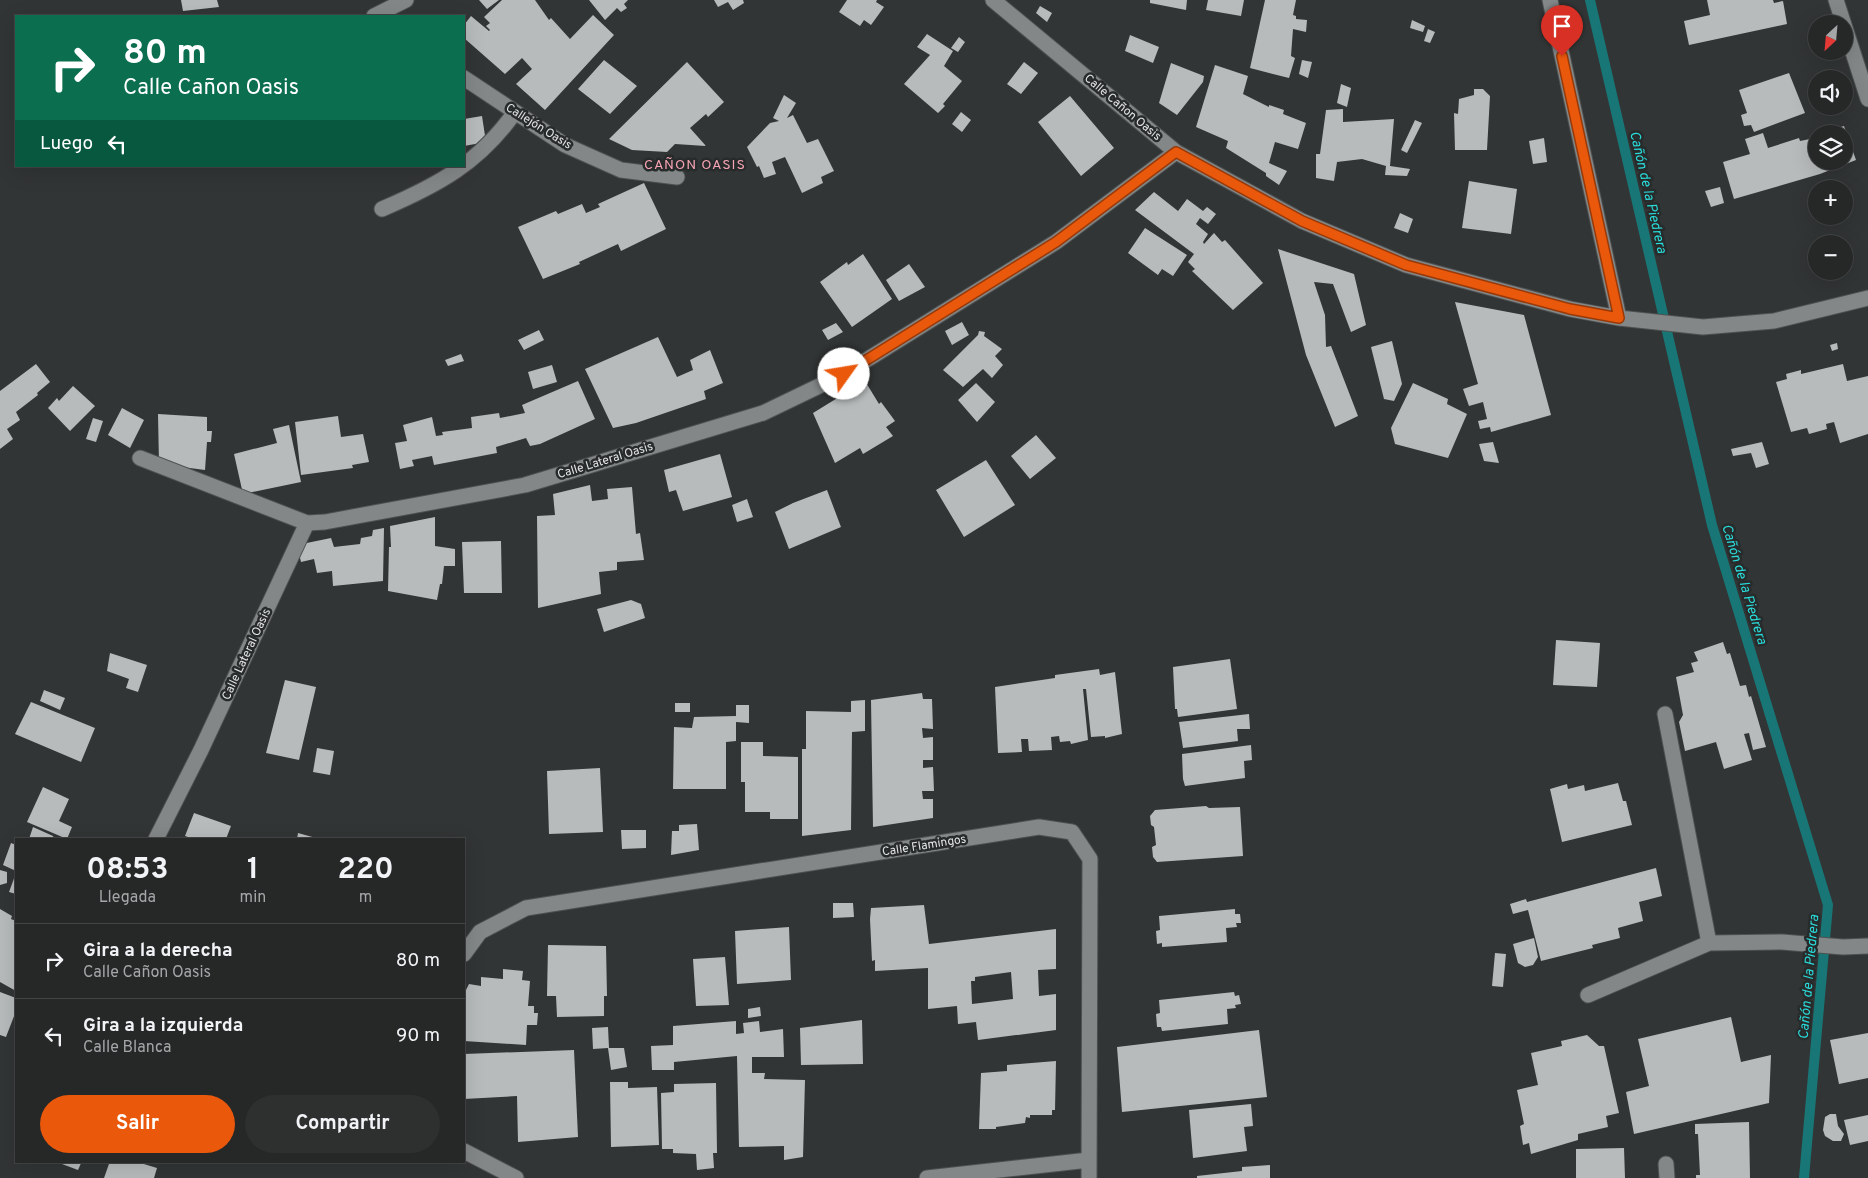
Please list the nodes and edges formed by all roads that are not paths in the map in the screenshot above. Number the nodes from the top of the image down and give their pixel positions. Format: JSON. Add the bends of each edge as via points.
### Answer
{"nodes":[{"id":1,"x":406,"y":0,"type":"edge"},
{"id":2,"x":994,"y":0,"type":"edge"},
{"id":3,"x":1550,"y":0,"type":"edge"},
{"id":4,"x":1836,"y":0,"type":"edge"},
{"id":5,"x":376,"y":15,"type":"edge"},
{"id":6,"x":465,"y":79,"type":"edge"},
{"id":7,"x":1868,"y":99,"type":"edge"},
{"id":8,"x":515,"y":112,"type":"junction"},
{"id":9,"x":1176,"y":152,"type":"junction"},
{"id":10,"x":465,"y":166,"type":"edge"},
{"id":11,"x":463,"y":167,"type":"edge"},
{"id":12,"x":677,"y":178,"type":"dead end"},
{"id":13,"x":382,"y":209,"type":"dead end"},
{"id":14,"x":1868,"y":298,"type":"edge"},
{"id":15,"x":1619,"y":318,"type":"junction"},
{"id":16,"x":140,"y":458,"type":"dead end"},
{"id":17,"x":307,"y":523,"type":"junction"},
{"id":18,"x":1665,"y":714,"type":"dead end"},
{"id":19,"x":157,"y":838,"type":"edge"},
{"id":20,"x":1709,"y":943,"type":"junction"},
{"id":21,"x":1868,"y":946,"type":"edge"},
{"id":22,"x":465,"y":953,"type":"edge"},
{"id":23,"x":1588,"y":994,"type":"dead end"},
{"id":24,"x":465,"y":1152,"type":"edge"},
{"id":25,"x":1089,"y":1160,"type":"junction"},
{"id":26,"x":516,"y":1178,"type":"edge"},
{"id":27,"x":926,"y":1178,"type":"edge"},
{"id":28,"x":1089,"y":1178,"type":"edge"}],
"edges":[{"from":1,"to":5,"type":"street"},
{"from":2,"to":9,"type":"street","name":"Calle Cañon Oasis"},
{"from":3,"to":15,"type":"street"},
{"from":4,"to":7,"type":"street"},
{"from":6,"to":8,"type":"street","name":"Callejón Oasis"},
{"from":8,"to":10,"type":"street","via":[[498,136]]},
{"from":8,"to":12,"type":"street","name":"Callejón Oasis","via":[[565,145],[622,170]]},
{"from":9,"to":15,"type":"street","name":"Calle Cañon Oasis","via":[[1302,221],[1406,265],[1570,309]]},
{"from":9,"to":17,"type":"street","name":"Calle Lateral Oasis","via":[[1056,242],[844,374],[763,413],[525,485]]},
{"from":11,"to":13,"type":"street","via":[[421,192]]},
{"from":14,"to":15,"type":"street","name":"Calle Cañon Oasis","via":[[1774,322],[1703,327]]},
{"from":16,"to":17,"type":"street"},
{"from":17,"to":19,"type":"street","name":"Calle Lateral Oasis"},
{"from":18,"to":20,"type":"street"},
{"from":20,"to":21,"type":"street"},
{"from":20,"to":23,"type":"street"},
{"from":22,"to":25,"type":"street","name":"Calle Flamingos","via":[[480,932],[526,908],[1039,827],[1072,832],[1090,859]]},
{"from":24,"to":26,"type":"street"},
{"from":25,"to":27,"type":"street"},
{"from":25,"to":28,"type":"street","name":"Calle Flamingos"}]}
